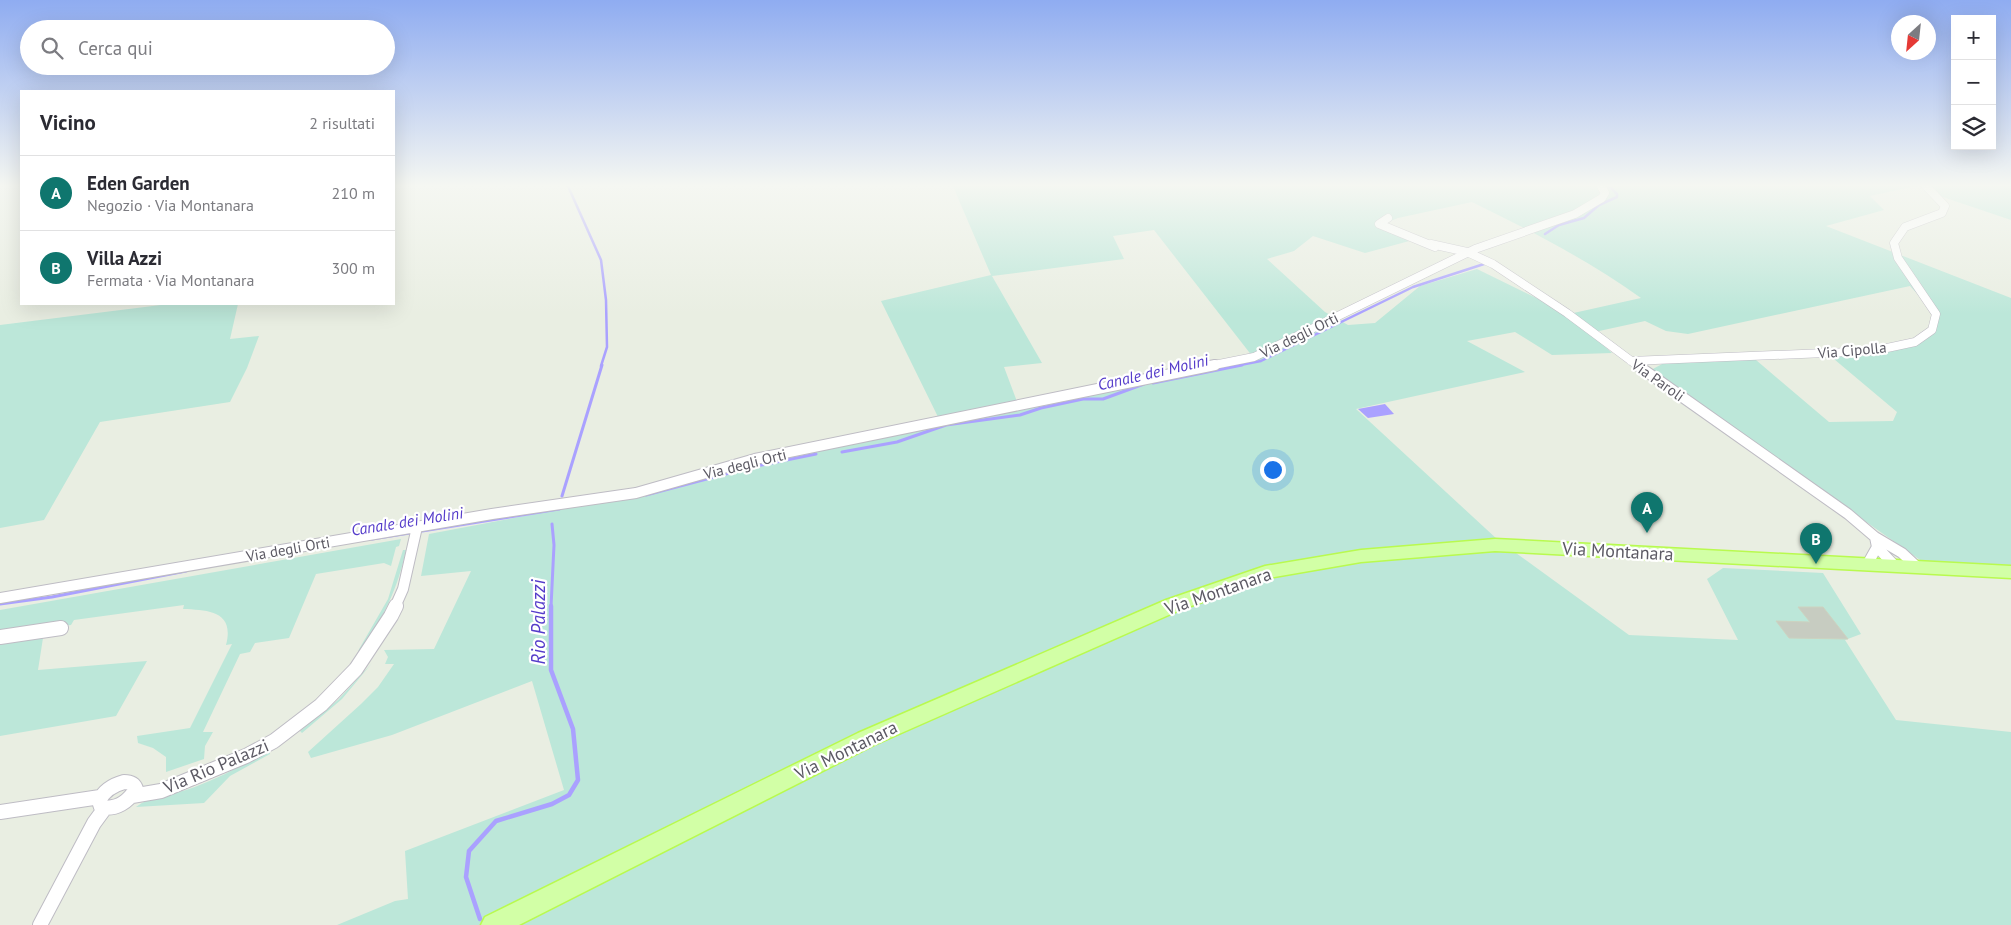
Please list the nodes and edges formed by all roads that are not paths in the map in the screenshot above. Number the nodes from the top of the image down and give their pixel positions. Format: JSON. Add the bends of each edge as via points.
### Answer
{"nodes":[{"id":1,"x":1387,"y":227,"type":"edge"},
{"id":2,"x":1537,"y":227,"type":"edge"},
{"id":3,"x":1905,"y":227,"type":"edge"},
{"id":4,"x":1463,"y":254,"type":"junction"},
{"id":5,"x":1631,"y":361,"type":"junction"},
{"id":6,"x":416,"y":532,"type":"junction"},
{"id":7,"x":1873,"y":549,"type":"junction"},
{"id":8,"x":1916,"y":566,"type":"junction"},
{"id":9,"x":2011,"y":572,"type":"edge"},
{"id":10,"x":0,"y":598,"type":"edge"},
{"id":11,"x":61,"y":628,"type":"dead end"},
{"id":12,"x":0,"y":637,"type":"edge"},
{"id":13,"x":132,"y":796,"type":"junction"},
{"id":14,"x":103,"y":803,"type":"junction"},
{"id":15,"x":0,"y":812,"type":"edge"},
{"id":16,"x":40,"y":925,"type":"edge"},
{"id":17,"x":494,"y":925,"type":"edge"}],
"edges":[{"from":1,"to":4,"type":"street","name":"Via Paroli"},
{"from":2,"to":4,"type":"street","name":"Via degli Orti"},
{"from":3,"to":5,"type":"street","name":"Via Cipolla","via":[[1894,243],[1898,258],[1936,314],[1932,330],[1915,342],[1873,351]]},
{"from":4,"to":5,"type":"street","name":"Via Paroli","via":[[1494,264]]},
{"from":4,"to":6,"type":"street","name":"Via degli Orti","via":[[1254,357],[755,459],[636,493],[492,514]]},
{"from":5,"to":7,"type":"street","name":"Via Paroli","via":[[1848,514]]},
{"from":6,"to":10,"type":"street","name":"Via degli Orti"},
{"from":6,"to":13,"type":"street","name":"Via Rio Palazzi","via":[[403,589],[391,616],[356,669],[321,705],[274,741],[246,756],[161,790]]},
{"from":7,"to":8,"type":"street","name":"Via Paroli","via":[[1902,553]]},
{"from":7,"to":8,"type":"main road","name":"Via Montanara","via":[[1894,565]]},
{"from":7,"to":17,"type":"main road","name":"Via Montanara","via":[[1495,545],[1361,556],[1265,572],[1173,605],[866,739]]},
{"from":8,"to":9,"type":"main road","name":"Via Montanara"},
{"from":11,"to":12,"type":"street"},
{"from":13,"to":14,"type":"street","name":"Via Rio Palazzi","via":[[116,806]]},
{"from":13,"to":14,"type":"street","name":"Via Rio Palazzi","via":[[135,785],[129,782],[112,786]]},
{"from":14,"to":15,"type":"street","name":"Via Rio Palazzi"},
{"from":14,"to":16,"type":"street"}]}
